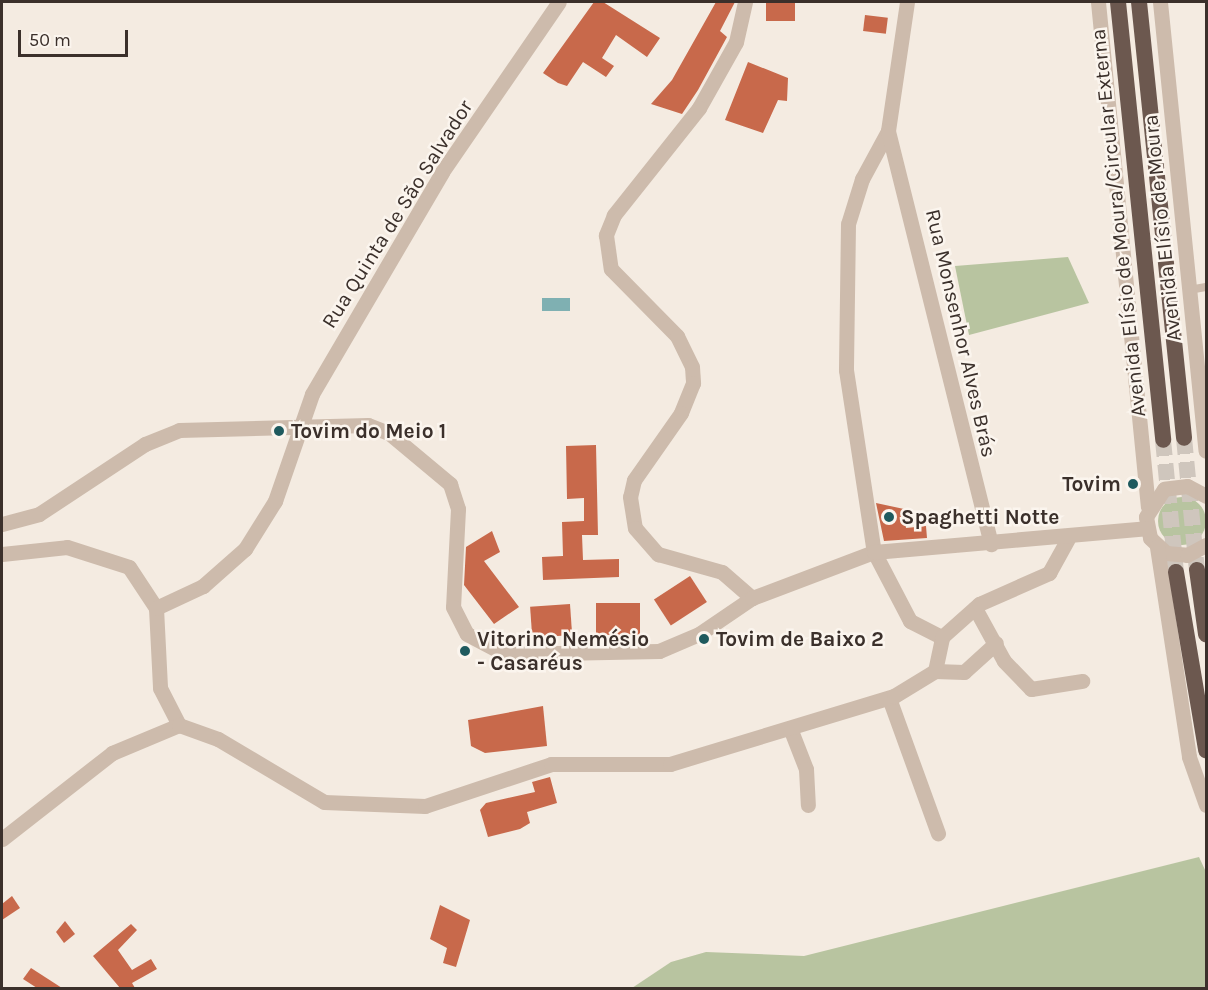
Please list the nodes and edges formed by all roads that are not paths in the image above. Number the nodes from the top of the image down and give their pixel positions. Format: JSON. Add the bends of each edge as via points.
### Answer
{"nodes":[{"id":1,"x":559,"y":2,"type":"edge"},
{"id":2,"x":745,"y":2,"type":"edge"},
{"id":3,"x":908,"y":2,"type":"edge"},
{"id":4,"x":1098,"y":2,"type":"edge"},
{"id":5,"x":1118,"y":2,"type":"edge"},
{"id":6,"x":1139,"y":2,"type":"edge"},
{"id":7,"x":1160,"y":2,"type":"edge"},
{"id":8,"x":888,"y":131,"type":"junction"},
{"id":9,"x":1206,"y":287,"type":"edge"},
{"id":10,"x":1189,"y":290,"type":"junction"},
{"id":11,"x":302,"y":425,"type":"junction"},
{"id":12,"x":1184,"y":438,"type":"tunnel mouth"},
{"id":13,"x":1163,"y":440,"type":"tunnel mouth"},
{"id":14,"x":1206,"y":451,"type":"edge"},
{"id":15,"x":1206,"y":496,"type":"edge"},
{"id":16,"x":1148,"y":507,"type":"junction"},
{"id":17,"x":2,"y":524,"type":"edge"},
{"id":18,"x":1146,"y":528,"type":"junction"},
{"id":19,"x":1068,"y":539,"type":"junction"},
{"id":20,"x":991,"y":544,"type":"junction"},
{"id":21,"x":1206,"y":545,"type":"edge"},
{"id":22,"x":1157,"y":547,"type":"junction"},
{"id":23,"x":874,"y":552,"type":"junction"},
{"id":24,"x":2,"y":554,"type":"edge"},
{"id":25,"x":1197,"y":570,"type":"tunnel mouth"},
{"id":26,"x":1176,"y":572,"type":"tunnel mouth"},
{"id":27,"x":752,"y":598,"type":"junction"},
{"id":28,"x":156,"y":608,"type":"junction"},
{"id":29,"x":975,"y":608,"type":"junction"},
{"id":30,"x":1206,"y":634,"type":"edge"},
{"id":31,"x":942,"y":637,"type":"junction"},
{"id":32,"x":996,"y":643,"type":"junction"},
{"id":33,"x":935,"y":671,"type":"junction"},
{"id":34,"x":1082,"y":681,"type":"dead end"},
{"id":35,"x":889,"y":698,"type":"junction"},
{"id":36,"x":179,"y":725,"type":"junction"},
{"id":37,"x":790,"y":728,"type":"junction"},
{"id":38,"x":1206,"y":750,"type":"edge"},
{"id":39,"x":808,"y":805,"type":"dead end"},
{"id":40,"x":1206,"y":805,"type":"edge"},
{"id":41,"x":938,"y":833,"type":"dead end"},
{"id":42,"x":2,"y":839,"type":"edge"}],
"edges":[{"from":1,"to":11,"type":"street","name":"Rua Quinta de São Salvador","via":[[442,172],[312,394]]},
{"from":2,"to":27,"type":"street","via":[[736,42],[699,108],[614,215],[606,235],[615,276],[677,336],[692,367],[693,383],[681,413],[634,480],[630,497],[635,528],[658,554],[722,572]]},
{"from":3,"to":8,"type":"street"},
{"from":4,"to":16,"type":"street","name":"Avenida Elísio de Moura"},
{"from":5,"to":13,"type":"highway","name":"Avenida Elísio de Moura/Circular Externa"},
{"from":6,"to":12,"type":"highway","name":"Avenida Elísio de Moura/Circular Externa"},
{"from":7,"to":10,"type":"street","name":"Avenida Elísio de Moura"},
{"from":8,"to":20,"type":"street","name":"Rua Monsenhor Alves Brás"},
{"from":8,"to":23,"type":"street","via":[[862,179],[848,224],[846,268],[846,370]]},
{"from":9,"to":10,"type":"lane"},
{"from":10,"to":14,"type":"street","name":"Avenida Elísio de Moura"},
{"from":11,"to":17,"type":"street","via":[[160,435],[39,514]]},
{"from":11,"to":27,"type":"street","via":[[348,422],[378,429],[450,484],[458,509],[453,607],[467,634],[505,654],[659,651],[699,634]]},
{"from":11,"to":28,"type":"street","name":"Rua Quinta de São Salvador","via":[[275,501],[245,549],[203,586]]},
{"from":15,"to":16,"type":"street","via":[[1175,486]]},
{"from":16,"to":18,"type":"street","name":"Avenida Elísio de Moura"},
{"from":18,"to":19,"type":"street"},
{"from":18,"to":22,"type":"street"},
{"from":19,"to":20,"type":"street"},
{"from":19,"to":29,"type":"street","via":[[1049,573]]},
{"from":20,"to":23,"type":"street"},
{"from":21,"to":22,"type":"street","via":[[1176,556]]},
{"from":22,"to":40,"type":"street","via":[[1189,758]]},
{"from":23,"to":27,"type":"street"},
{"from":23,"to":31,"type":"street","via":[[910,621]]},
{"from":24,"to":28,"type":"street","via":[[67,547],[118,561],[144,584]]},
{"from":25,"to":30,"type":"highway"},
{"from":26,"to":38,"type":"highway"},
{"from":28,"to":36,"type":"street","via":[[160,688]]},
{"from":29,"to":31,"type":"street"},
{"from":29,"to":32,"type":"street"},
{"from":31,"to":33,"type":"street"},
{"from":32,"to":33,"type":"street","via":[[964,672]]},
{"from":32,"to":34,"type":"street","via":[[1004,661],[1031,689]]},
{"from":33,"to":35,"type":"street"},
{"from":35,"to":37,"type":"street"},
{"from":35,"to":41,"type":"street"},
{"from":36,"to":37,"type":"street","via":[[218,738],[324,802],[425,806],[552,764],[670,764]]},
{"from":36,"to":42,"type":"street","via":[[112,753]]},
{"from":37,"to":39,"type":"street","via":[[806,769]]}]}
